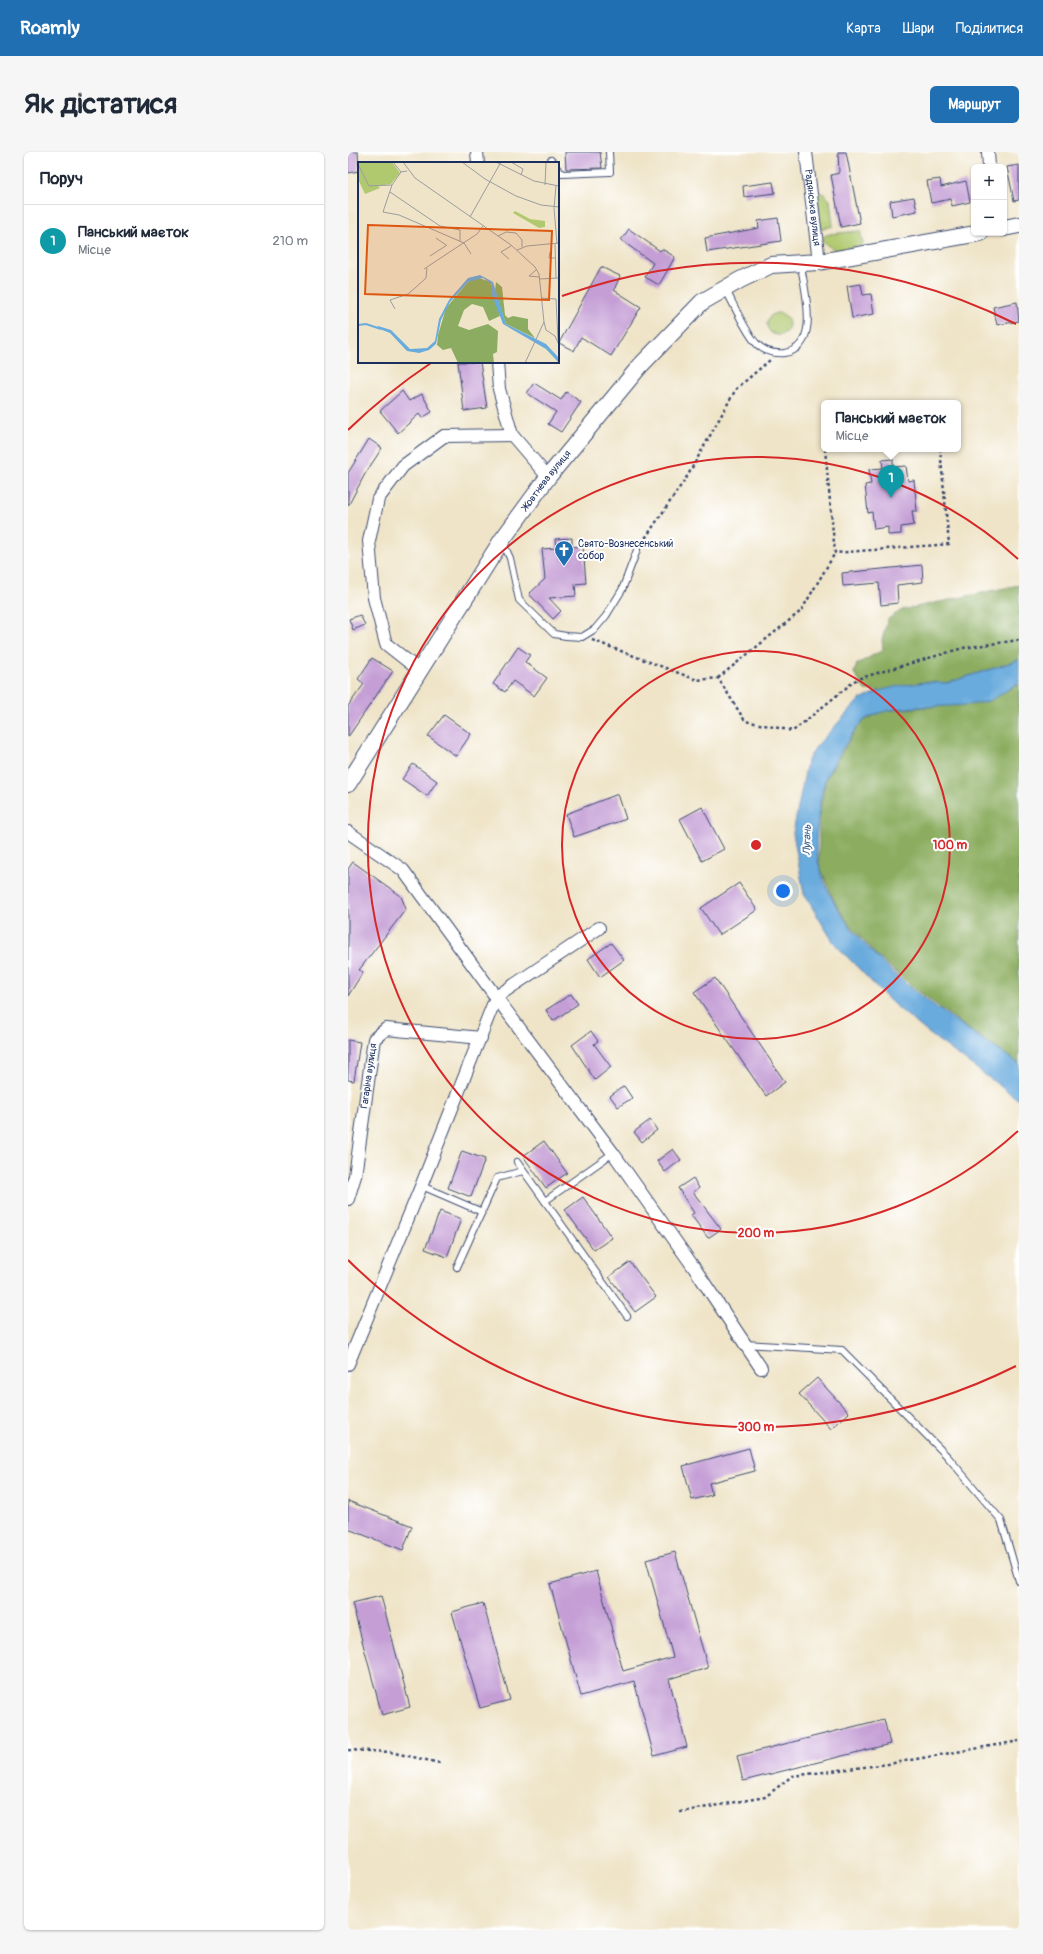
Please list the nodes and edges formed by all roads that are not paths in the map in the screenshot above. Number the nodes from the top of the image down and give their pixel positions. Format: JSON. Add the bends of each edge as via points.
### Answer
{"nodes":[{"id":1,"x":477,"y":152,"type":"edge"},
{"id":2,"x":609,"y":152,"type":"edge"},
{"id":3,"x":806,"y":152,"type":"edge"},
{"id":4,"x":988,"y":152,"type":"edge"},
{"id":5,"x":478,"y":162,"type":"edge"},
{"id":6,"x":990,"y":164,"type":"edge"},
{"id":7,"x":559,"y":170,"type":"edge"},
{"id":8,"x":1019,"y":225,"type":"edge"},
{"id":9,"x":1007,"y":227,"type":"edge"},
{"id":10,"x":971,"y":235,"type":"edge"},
{"id":11,"x":800,"y":262,"type":"junction"},
{"id":12,"x":819,"y":262,"type":"junction"},
{"id":13,"x":725,"y":288,"type":"junction"},
{"id":14,"x":497,"y":363,"type":"edge"},
{"id":15,"x":512,"y":435,"type":"junction"},
{"id":16,"x":548,"y":477,"type":"junction"},
{"id":17,"x":502,"y":540,"type":"junction"},
{"id":18,"x":637,"y":550,"type":"road end"},
{"id":19,"x":419,"y":670,"type":"junction"},
{"id":20,"x":348,"y":784,"type":"edge"},
{"id":21,"x":348,"y":832,"type":"edge"},
{"id":22,"x":599,"y":928,"type":"dead end"},
{"id":23,"x":496,"y":997,"type":"junction"},
{"id":24,"x":480,"y":1038,"type":"junction"},
{"id":25,"x":613,"y":1153,"type":"junction"},
{"id":26,"x":517,"y":1162,"type":"dead end"},
{"id":27,"x":523,"y":1171,"type":"junction"},
{"id":28,"x":422,"y":1186,"type":"junction"},
{"id":29,"x":348,"y":1199,"type":"edge"},
{"id":30,"x":545,"y":1201,"type":"junction"},
{"id":31,"x":482,"y":1212,"type":"junction"},
{"id":32,"x":457,"y":1267,"type":"dead end"},
{"id":33,"x":627,"y":1316,"type":"dead end"},
{"id":34,"x":745,"y":1344,"type":"junction"},
{"id":35,"x":348,"y":1364,"type":"edge"},
{"id":36,"x":761,"y":1368,"type":"dead end"},
{"id":37,"x":1019,"y":1581,"type":"edge"}],
"edges":[{"from":1,"to":5,"type":"street"},
{"from":2,"to":7,"type":"lane","via":[[610,172],[562,174]]},
{"from":3,"to":12,"type":"street","name":"Радянська вулиця"},
{"from":4,"to":6,"type":"street"},
{"from":8,"to":9,"type":"street"},
{"from":10,"to":12,"type":"street","name":"Жовтнева вулиця"},
{"from":11,"to":12,"type":"street","name":"Жовтнева вулиця"},
{"from":11,"to":13,"type":"street","name":"Жовтнева вулиця","via":[[771,265]]},
{"from":11,"to":13,"type":"lane","via":[[808,330],[794,350],[778,354],[756,343]]},
{"from":13,"to":16,"type":"street","name":"Жовтнева вулиця","via":[[702,302],[671,333],[635,372]]},
{"from":14,"to":15,"type":"street","via":[[499,389]]},
{"from":15,"to":16,"type":"street"},
{"from":15,"to":19,"type":"street","via":[[444,436],[403,466],[378,499],[369,541],[374,598],[386,644]]},
{"from":16,"to":17,"type":"street","name":"Жовтнева вулиця"},
{"from":17,"to":18,"type":"lane","via":[[510,558],[519,600],[554,634],[582,637],[595,629],[606,616],[622,590]]},
{"from":17,"to":19,"type":"street","name":"Жовтнева вулиця"},
{"from":19,"to":20,"type":"street","name":"Жовтнева вулиця"},
{"from":21,"to":23,"type":"street","via":[[403,870]]},
{"from":22,"to":23,"type":"street"},
{"from":23,"to":24,"type":"street"},
{"from":23,"to":25,"type":"street"},
{"from":24,"to":28,"type":"street"},
{"from":24,"to":29,"type":"street","name":"Гагаріна вулиця","via":[[386,1029],[374,1039],[355,1176]]},
{"from":25,"to":30,"type":"lane"},
{"from":25,"to":34,"type":"street"},
{"from":26,"to":27,"type":"lane"},
{"from":27,"to":30,"type":"lane"},
{"from":27,"to":31,"type":"lane","via":[[497,1178]]},
{"from":28,"to":31,"type":"lane"},
{"from":28,"to":35,"type":"street"},
{"from":30,"to":33,"type":"lane"},
{"from":31,"to":32,"type":"lane"},
{"from":34,"to":36,"type":"street"},
{"from":34,"to":37,"type":"lane","via":[[842,1350],[947,1456],[1001,1520]]}]}
